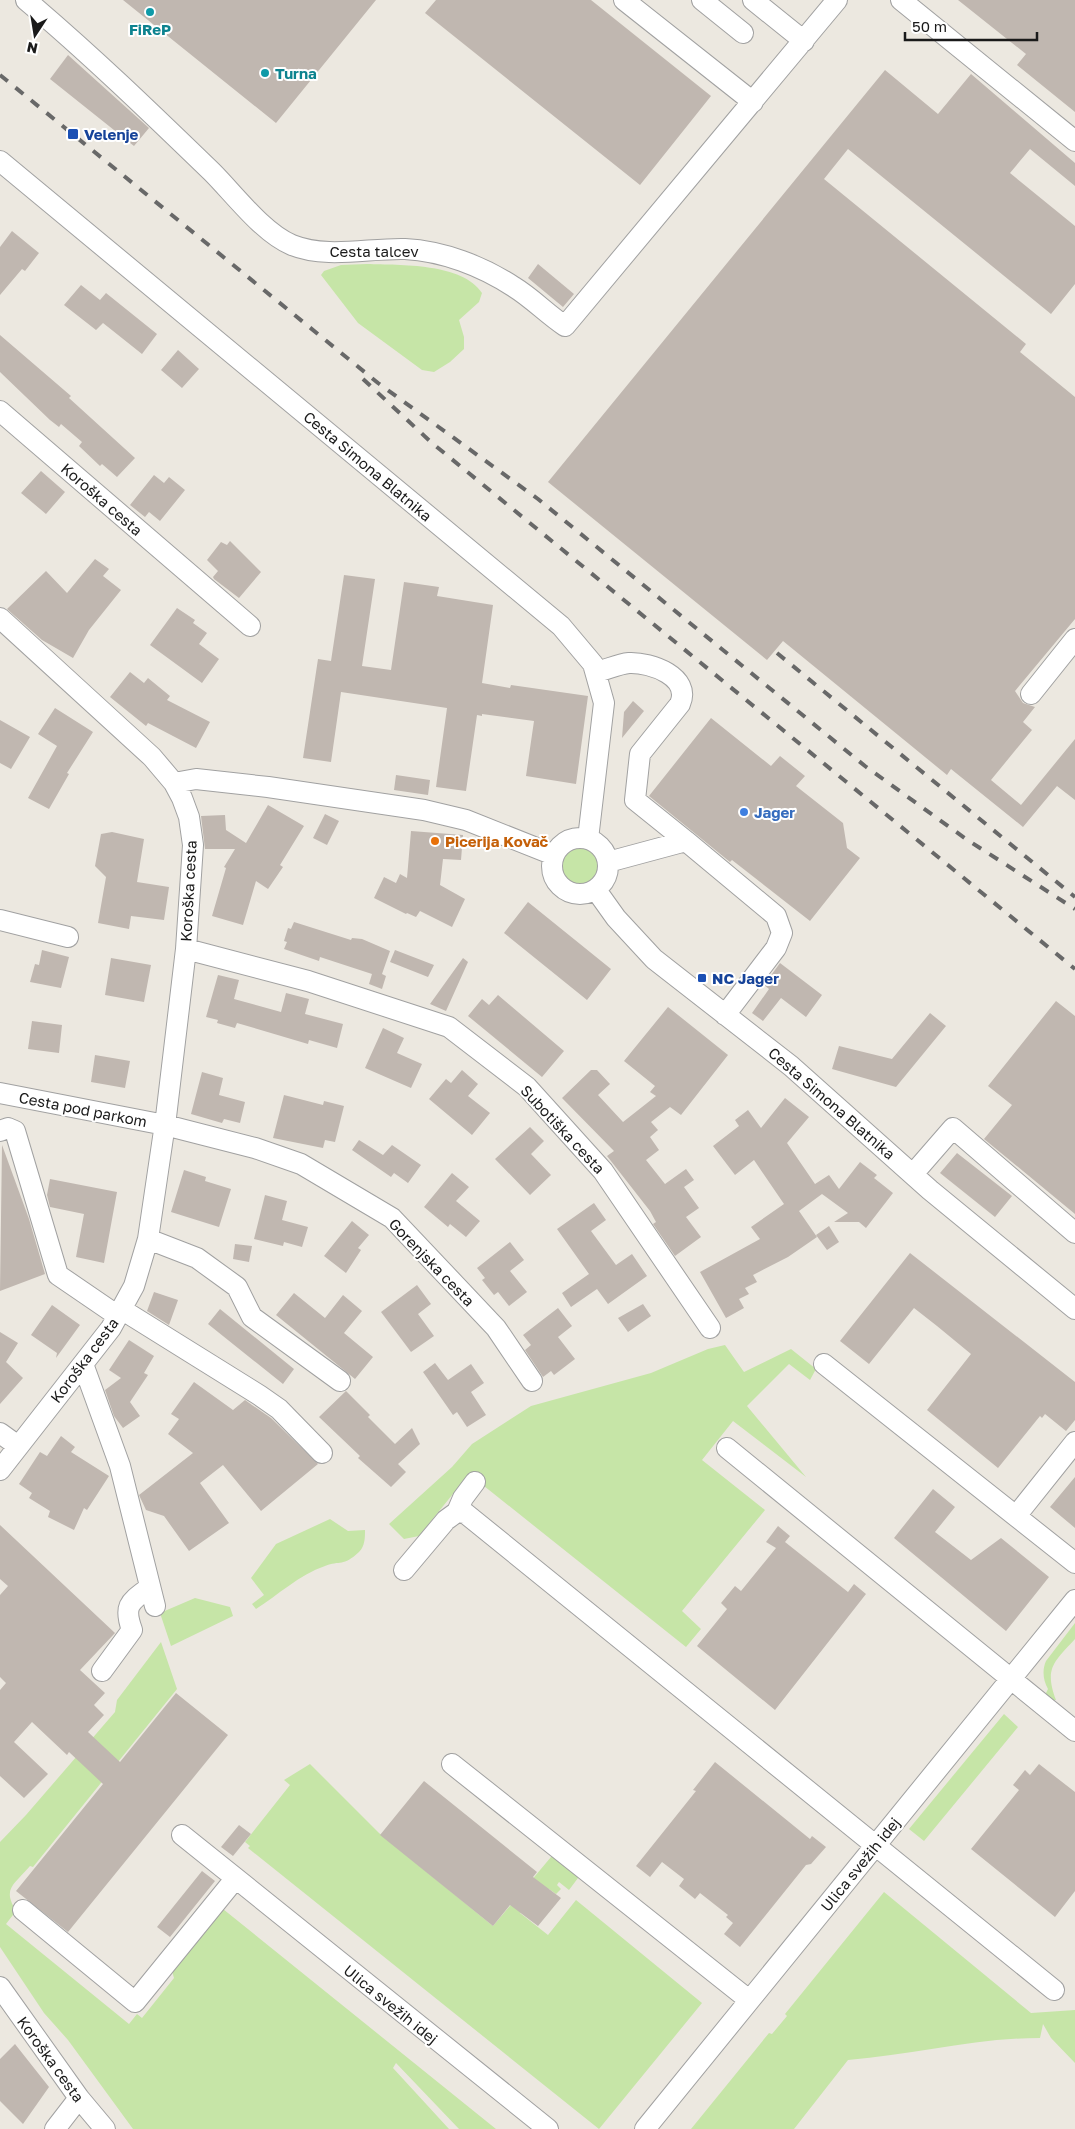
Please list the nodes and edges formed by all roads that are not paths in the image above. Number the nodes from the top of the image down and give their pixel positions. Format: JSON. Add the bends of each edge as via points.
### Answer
{"nodes":[{"id":1,"x":26,"y":0,"type":"edge"},
{"id":2,"x":624,"y":0,"type":"edge"},
{"id":3,"x":702,"y":0,"type":"edge"},
{"id":4,"x":753,"y":0,"type":"edge"},
{"id":5,"x":837,"y":0,"type":"edge"},
{"id":6,"x":902,"y":0,"type":"edge"},
{"id":7,"x":743,"y":33,"type":"dead end"},
{"id":8,"x":804,"y":41,"type":"junction"},
{"id":9,"x":753,"y":102,"type":"junction"},
{"id":10,"x":1075,"y":141,"type":"edge"},
{"id":11,"x":0,"y":161,"type":"edge"},
{"id":12,"x":0,"y":411,"type":"edge"},
{"id":13,"x":0,"y":618,"type":"edge"},
{"id":14,"x":250,"y":626,"type":"dead end"},
{"id":15,"x":1075,"y":639,"type":"edge"},
{"id":16,"x":596,"y":672,"type":"junction"},
{"id":17,"x":1031,"y":694,"type":"dead end"},
{"id":18,"x":174,"y":783,"type":"junction"},
{"id":19,"x":588,"y":839,"type":"junction"},
{"id":20,"x":686,"y":841,"type":"junction"},
{"id":21,"x":554,"y":855,"type":"junction"},
{"id":22,"x":608,"y":862,"type":"junction"},
{"id":23,"x":596,"y":890,"type":"junction"},
{"id":24,"x":0,"y":920,"type":"edge"},
{"id":25,"x":68,"y":937,"type":"dead end"},
{"id":26,"x":186,"y":949,"type":"junction"},
{"id":27,"x":725,"y":1014,"type":"junction"},
{"id":28,"x":0,"y":1093,"type":"edge"},
{"id":29,"x":165,"y":1125,"type":"junction"},
{"id":30,"x":0,"y":1131,"type":"edge"},
{"id":31,"x":913,"y":1174,"type":"junction"},
{"id":32,"x":1075,"y":1233,"type":"edge"},
{"id":33,"x":148,"y":1239,"type":"junction"},
{"id":34,"x":1075,"y":1309,"type":"edge"},
{"id":35,"x":120,"y":1312,"type":"junction"},
{"id":36,"x":710,"y":1328,"type":"dead end"},
{"id":37,"x":83,"y":1364,"type":"junction"},
{"id":38,"x":824,"y":1364,"type":"dead end"},
{"id":39,"x":340,"y":1381,"type":"dead end"},
{"id":40,"x":532,"y":1381,"type":"dead end"},
{"id":41,"x":0,"y":1432,"type":"edge"},
{"id":42,"x":1075,"y":1442,"type":"edge"},
{"id":43,"x":18,"y":1446,"type":"junction"},
{"id":44,"x":726,"y":1448,"type":"dead end"},
{"id":45,"x":322,"y":1453,"type":"dead end"},
{"id":46,"x":0,"y":1470,"type":"edge"},
{"id":47,"x":475,"y":1482,"type":"dead end"},
{"id":48,"x":457,"y":1512,"type":"junction"},
{"id":49,"x":1016,"y":1516,"type":"junction"},
{"id":50,"x":1075,"y":1563,"type":"edge"},
{"id":51,"x":404,"y":1570,"type":"dead end"},
{"id":52,"x":150,"y":1587,"type":"junction"},
{"id":53,"x":1075,"y":1600,"type":"edge"},
{"id":54,"x":155,"y":1606,"type":"dead end"},
{"id":55,"x":102,"y":1670,"type":"dead end"},
{"id":56,"x":1011,"y":1677,"type":"junction"},
{"id":57,"x":1075,"y":1730,"type":"edge"},
{"id":58,"x":452,"y":1764,"type":"dead end"},
{"id":59,"x":182,"y":1835,"type":"dead end"},
{"id":60,"x":876,"y":1844,"type":"junction"},
{"id":61,"x":235,"y":1879,"type":"junction"},
{"id":62,"x":23,"y":1910,"type":"dead end"},
{"id":63,"x":0,"y":1987,"type":"edge"},
{"id":64,"x":1054,"y":1990,"type":"dead end"},
{"id":65,"x":749,"y":2000,"type":"junction"},
{"id":66,"x":78,"y":2098,"type":"junction"},
{"id":67,"x":55,"y":2129,"type":"edge"},
{"id":68,"x":105,"y":2129,"type":"edge"},
{"id":69,"x":548,"y":2129,"type":"edge"},
{"id":70,"x":645,"y":2129,"type":"edge"}],
"edges":[{"from":1,"to":9,"type":"street","name":"Cesta talcev","via":[[212,172],[268,229],[292,245],[318,251],[406,249],[453,258],[481,268],[515,287],[565,326]]},
{"from":2,"to":9,"type":"street"},
{"from":3,"to":7,"type":"street"},
{"from":4,"to":8,"type":"street"},
{"from":5,"to":8,"type":"street"},
{"from":6,"to":10,"type":"street"},
{"from":8,"to":9,"type":"street"},
{"from":11,"to":16,"type":"street","name":"Cesta Simona Blatnika","via":[[562,626]]},
{"from":12,"to":14,"type":"street","name":"Koroška cesta"},
{"from":13,"to":18,"type":"street","name":"Koroška cesta","via":[[152,757]]},
{"from":15,"to":17,"type":"street"},
{"from":16,"to":19,"type":"street","name":"Cesta Simona Blatnika","via":[[604,703]]},
{"from":16,"to":20,"type":"street","via":[[629,663],[646,665],[664,671],[681,686],[683,696],[680,704],[640,754],[635,800]]},
{"from":18,"to":21,"type":"street","via":[[196,779],[424,810],[466,820]]},
{"from":18,"to":26,"type":"street","name":"Koroška cesta","via":[[189,817],[193,845]]},
{"from":19,"to":21,"type":"street","via":[[568,840]]},
{"from":19,"to":22,"type":"street","via":[[604,852]]},
{"from":20,"to":22,"type":"street"},
{"from":20,"to":27,"type":"street","via":[[776,916],[782,933],[776,948]]},
{"from":21,"to":23,"type":"street","via":[[551,867],[561,888],[572,894],[584,895]]},
{"from":22,"to":23,"type":"street","via":[[604,883]]},
{"from":23,"to":27,"type":"street","name":"Cesta Simona Blatnika","via":[[616,918],[654,959]]},
{"from":24,"to":25,"type":"street"},
{"from":26,"to":29,"type":"street","name":"Koroška cesta"},
{"from":26,"to":36,"type":"street","name":"Subotiška cesta","via":[[308,981],[449,1027],[527,1087],[603,1171]]},
{"from":27,"to":31,"type":"street","name":"Cesta Simona Blatnika","via":[[791,1066]]},
{"from":28,"to":29,"type":"street","name":"Cesta pod parkom"},
{"from":29,"to":33,"type":"street","name":"Koroška cesta"},
{"from":29,"to":40,"type":"street","name":"Gorenjska cesta","via":[[255,1148],[301,1164],[392,1218],[496,1328]]},
{"from":30,"to":35,"type":"street","via":[[8,1128],[15,1131],[58,1275]]},
{"from":31,"to":32,"type":"street","via":[[953,1128]]},
{"from":31,"to":34,"type":"street","name":"Cesta Simona Blatnika"},
{"from":33,"to":35,"type":"street","name":"Koroška cesta","via":[[134,1286]]},
{"from":33,"to":39,"type":"street","via":[[197,1258],[237,1287],[252,1318]]},
{"from":35,"to":37,"type":"street","name":"Koroška cesta"},
{"from":35,"to":45,"type":"street","via":[[279,1409]]},
{"from":37,"to":43,"type":"street","name":"Koroška cesta"},
{"from":37,"to":52,"type":"street","via":[[120,1466]]},
{"from":38,"to":49,"type":"street"},
{"from":41,"to":43,"type":"street"},
{"from":42,"to":49,"type":"street"},
{"from":43,"to":46,"type":"street","name":"Koroška cesta"},
{"from":44,"to":56,"type":"street"},
{"from":47,"to":48,"type":"street"},
{"from":48,"to":51,"type":"street","via":[[446,1520]]},
{"from":48,"to":60,"type":"street","via":[[465,1513]]},
{"from":49,"to":50,"type":"street"},
{"from":52,"to":54,"type":"street"},
{"from":52,"to":55,"type":"street","via":[[129,1604],[127,1615],[132,1630]]},
{"from":53,"to":56,"type":"street","name":"Ulica svežih idej"},
{"from":56,"to":57,"type":"street"},
{"from":56,"to":60,"type":"street","name":"Ulica svežih idej"},
{"from":58,"to":65,"type":"street"},
{"from":59,"to":61,"type":"street","name":"Ulica svežih idej"},
{"from":60,"to":64,"type":"street"},
{"from":60,"to":65,"type":"street","name":"Ulica svežih idej"},
{"from":61,"to":62,"type":"street","via":[[135,2002]]},
{"from":61,"to":69,"type":"street","name":"Ulica svežih idej"},
{"from":63,"to":66,"type":"street","name":"Koroška cesta"},
{"from":65,"to":70,"type":"street","name":"Ulica svežih idej"},
{"from":66,"to":67,"type":"street"},
{"from":66,"to":68,"type":"street","name":"Koroška cesta"}]}
